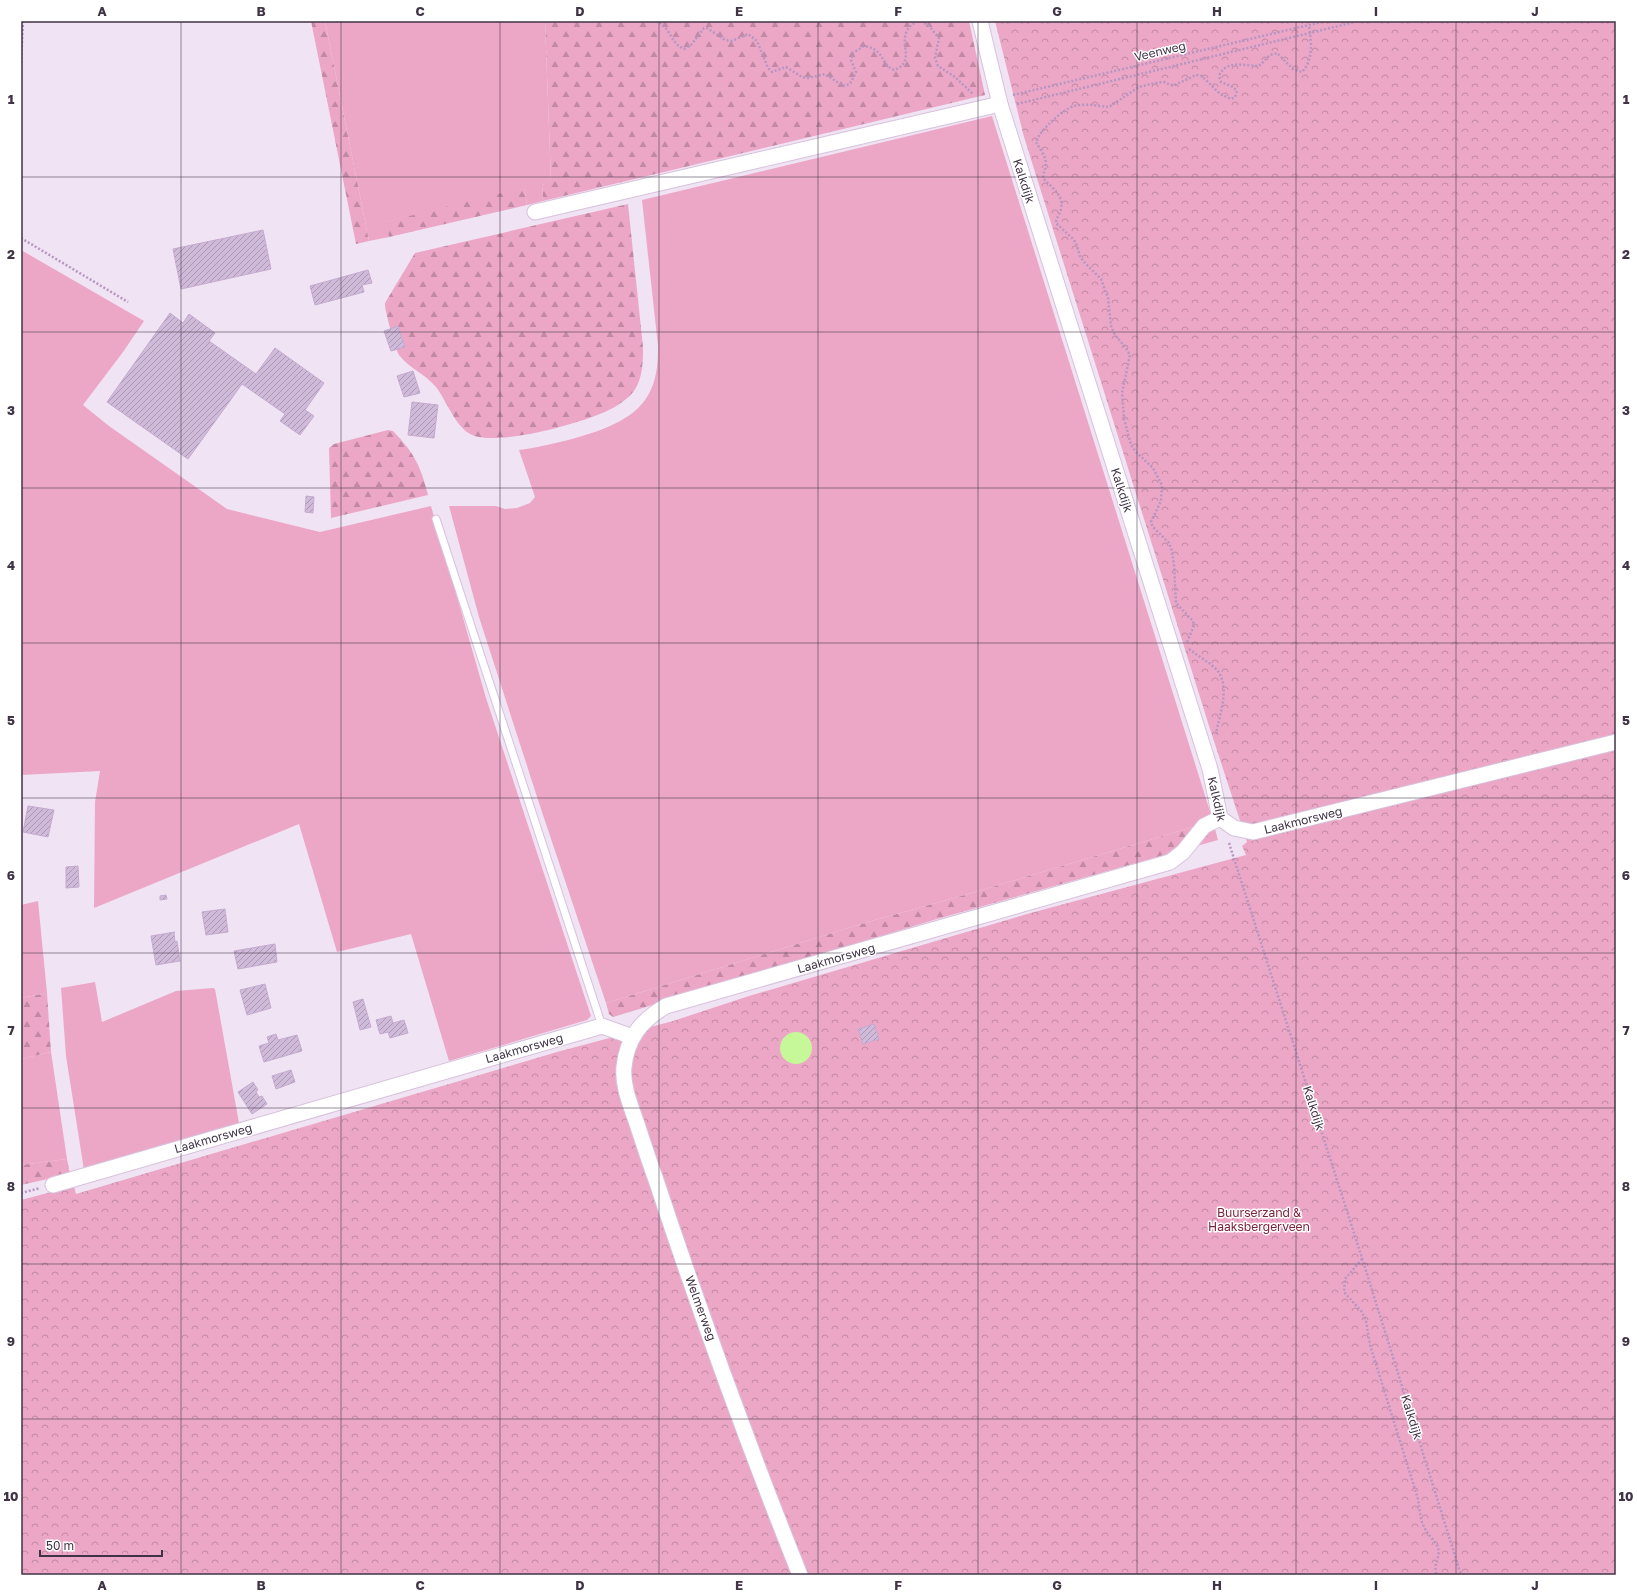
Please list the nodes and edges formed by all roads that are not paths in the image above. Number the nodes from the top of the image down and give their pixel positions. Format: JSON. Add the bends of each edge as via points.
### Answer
{"nodes":[{"id":1,"x":980,"y":21,"type":"edge"},
{"id":2,"x":994,"y":106,"type":"junction"},
{"id":3,"x":535,"y":212,"type":"dead end"},
{"id":4,"x":436,"y":518,"type":"dead end"},
{"id":5,"x":1616,"y":742,"type":"edge"},
{"id":6,"x":1220,"y":818,"type":"junction"},
{"id":7,"x":602,"y":1026,"type":"junction"},
{"id":8,"x":633,"y":1036,"type":"junction"},
{"id":9,"x":53,"y":1185,"type":"dead end"},
{"id":10,"x":800,"y":1575,"type":"edge"}],
"edges":[{"from":1,"to":2,"type":"street","name":"Kalkdijk"},
{"from":2,"to":3,"type":"street"},
{"from":2,"to":6,"type":"street","name":"Kalkdijk","via":[[1210,769]]},
{"from":4,"to":7,"type":"lane"},
{"from":5,"to":6,"type":"street","name":"Laakmorsweg","via":[[1253,832],[1234,828]]},
{"from":6,"to":8,"type":"street","name":"Laakmorsweg","via":[[1204,826],[1183,852],[1170,862],[666,1006],[652,1014]]},
{"from":7,"to":8,"type":"street"},
{"from":7,"to":9,"type":"street","name":"Laakmorsweg"},
{"from":8,"to":10,"type":"street","name":"Welmerweg","via":[[624,1068],[626,1088],[633,1112],[751,1451]]}]}
